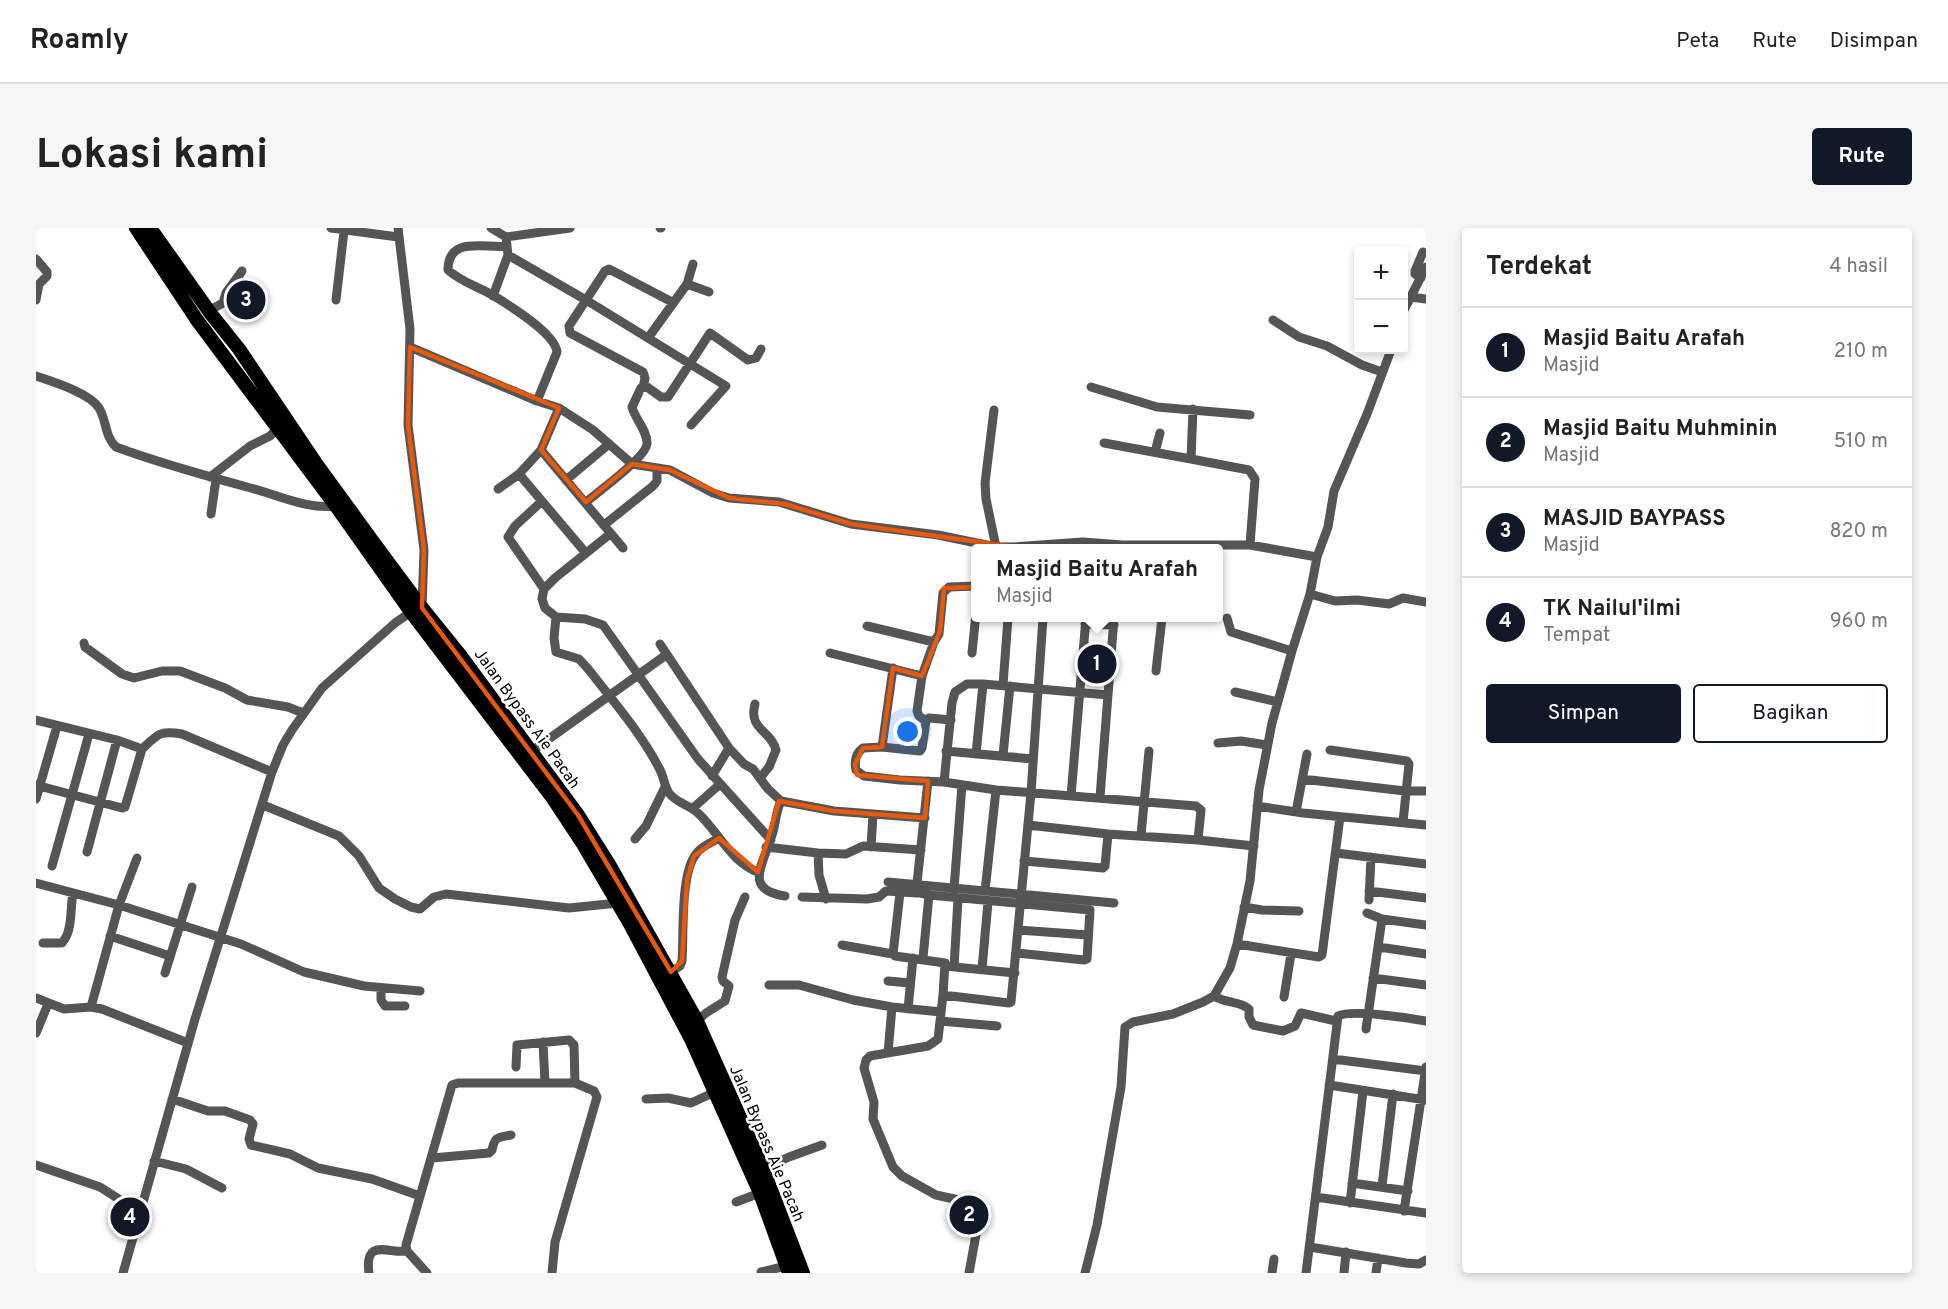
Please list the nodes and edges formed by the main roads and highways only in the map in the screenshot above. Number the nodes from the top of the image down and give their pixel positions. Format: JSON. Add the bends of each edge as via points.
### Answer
{"nodes":[{"id":1,"x":136,"y":228,"type":"edge"},
{"id":2,"x":150,"y":228,"type":"edge"},
{"id":3,"x":417,"y":610,"type":"junction"},
{"id":4,"x":697,"y":1021,"type":"junction"},
{"id":5,"x":687,"y":1031,"type":"junction"},
{"id":6,"x":788,"y":1269,"type":"edge"},
{"id":7,"x":803,"y":1273,"type":"edge"}],
"edges":[{"from":1,"to":3,"type":"highway","via":[[197,320]]},
{"from":2,"to":3,"type":"highway","name":"Jalan Bypass Aie Pacah","via":[[239,349]]},
{"from":3,"to":4,"type":"highway","name":"Jalan Bypass Aie Pacah","via":[[460,655],[584,824]]},
{"from":3,"to":5,"type":"highway","via":[[552,797],[618,903]]},
{"from":4,"to":5,"type":"highway"},
{"from":4,"to":7,"type":"highway","name":"Jalan Bypass Aie Pacah","via":[[764,1169]]},
{"from":5,"to":6,"type":"highway","via":[[760,1193]]}]}
